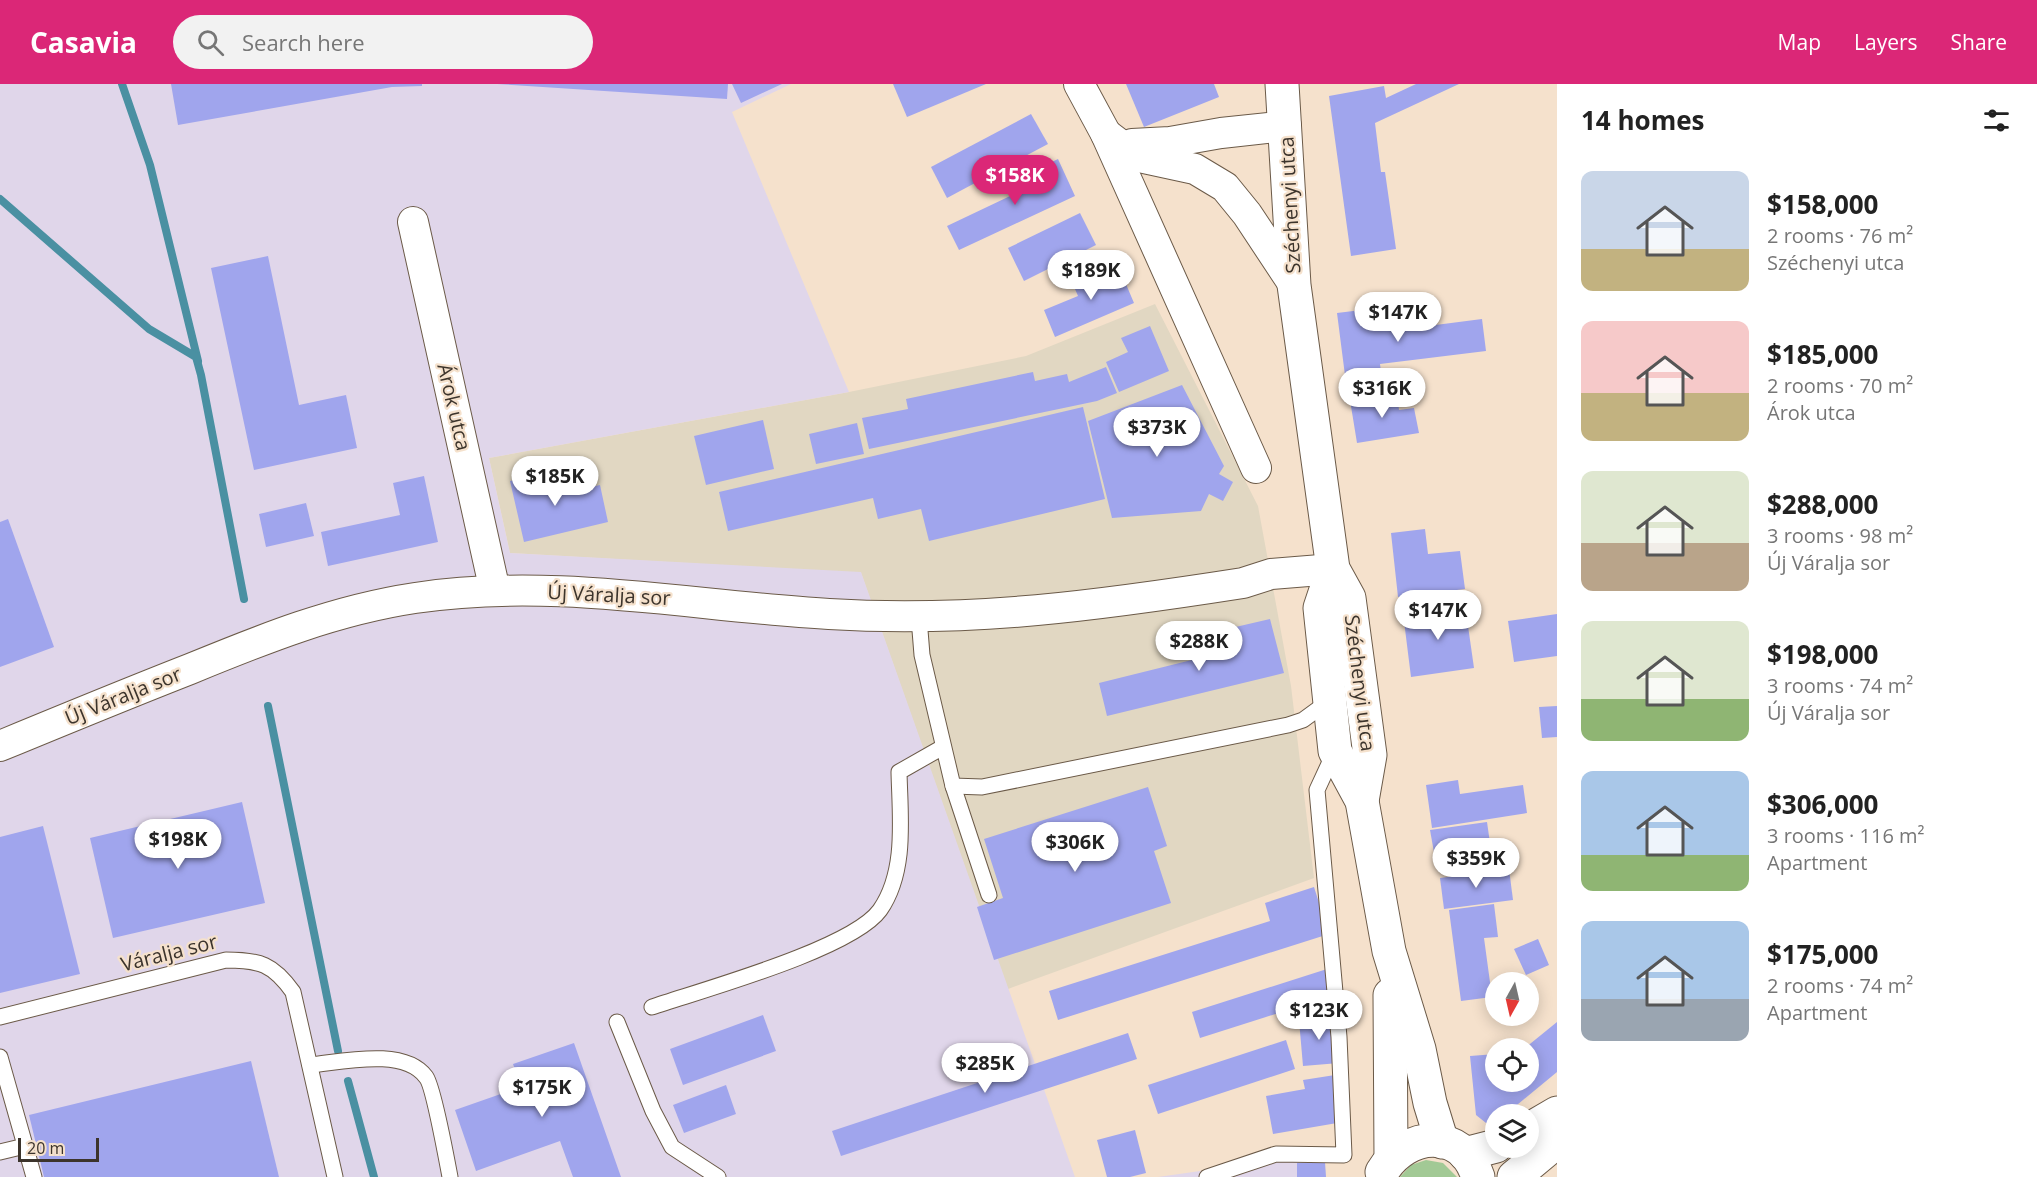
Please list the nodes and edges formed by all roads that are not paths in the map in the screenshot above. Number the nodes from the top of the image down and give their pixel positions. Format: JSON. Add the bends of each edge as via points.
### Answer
{"nodes":[{"id":1,"x":1079,"y":84,"type":"edge"},
{"id":2,"x":1286,"y":97,"type":"edge"},
{"id":3,"x":1106,"y":134,"type":"junction"},
{"id":4,"x":413,"y":222,"type":"dead end"},
{"id":5,"x":1294,"y":285,"type":"junction"},
{"id":6,"x":1256,"y":468,"type":"dead end"},
{"id":7,"x":1333,"y":569,"type":"junction"},
{"id":8,"x":495,"y":591,"type":"junction"},
{"id":9,"x":919,"y":618,"type":"junction"},
{"id":10,"x":1288,"y":725,"type":"junction"},
{"id":11,"x":1332,"y":727,"type":"junction"},
{"id":12,"x":0,"y":746,"type":"edge"},
{"id":13,"x":943,"y":747,"type":"junction"},
{"id":14,"x":953,"y":786,"type":"junction"},
{"id":15,"x":1362,"y":801,"type":"junction"},
{"id":16,"x":989,"y":895,"type":"dead end"},
{"id":17,"x":1389,"y":951,"type":"junction"},
{"id":18,"x":652,"y":1007,"type":"dead end"},
{"id":19,"x":0,"y":1017,"type":"edge"},
{"id":20,"x":617,"y":1022,"type":"dead end"},
{"id":21,"x":0,"y":1057,"type":"edge"},
{"id":22,"x":310,"y":1065,"type":"junction"},
{"id":23,"x":1557,"y":1113,"type":"edge"},
{"id":24,"x":1539,"y":1124,"type":"edge"},
{"id":25,"x":1557,"y":1137,"type":"edge"},
{"id":26,"x":25,"y":1146,"type":"junction"},
{"id":27,"x":0,"y":1152,"type":"edge"},
{"id":28,"x":1470,"y":1155,"type":"edge"},
{"id":29,"x":1386,"y":1167,"type":"edge"},
{"id":30,"x":34,"y":1177,"type":"edge"},
{"id":31,"x":335,"y":1177,"type":"edge"},
{"id":32,"x":450,"y":1177,"type":"edge"},
{"id":33,"x":718,"y":1177,"type":"edge"},
{"id":34,"x":1207,"y":1177,"type":"edge"},
{"id":35,"x":1514,"y":1177,"type":"edge"}],
"edges":[{"from":1,"to":3,"type":"street","name":"Széchenyi utca"},
{"from":2,"to":3,"type":"street","name":"Széchenyi utca","via":[[1134,145]]},
{"from":2,"to":5,"type":"main road","name":"Széchenyi utca"},
{"from":3,"to":5,"type":"street","name":"Széchenyi utca","via":[[1135,156],[1195,169],[1225,187]]},
{"from":3,"to":6,"type":"street","name":"Széchenyi utca"},
{"from":4,"to":8,"type":"street","name":"Árok utca"},
{"from":5,"to":7,"type":"main road","name":"Széchenyi utca"},
{"from":7,"to":9,"type":"street","name":"Új Váralja sor","via":[[1273,584],[1243,583],[1052,611]]},
{"from":7,"to":11,"type":"main road","name":"Széchenyi utca","via":[[1320,608]]},
{"from":7,"to":15,"type":"main road","name":"Széchenyi utca","via":[[1349,598],[1371,756]]},
{"from":8,"to":9,"type":"street","name":"Új Váralja sor","via":[[652,596],[826,614]]},
{"from":8,"to":12,"type":"street","name":"Új Váralja sor","via":[[416,597],[341,612],[284,630]]},
{"from":9,"to":13,"type":"lane","via":[[922,655]]},
{"from":10,"to":11,"type":"lane"},
{"from":10,"to":11,"type":"lane","via":[[1303,720]]},
{"from":10,"to":14,"type":"lane","via":[[982,787]]},
{"from":11,"to":15,"type":"main road","name":"Széchenyi utca"},
{"from":11,"to":34,"type":"lane","via":[[1317,790],[1339,1037],[1344,1155],[1276,1154]]},
{"from":13,"to":14,"type":"lane"},
{"from":13,"to":18,"type":"lane","via":[[900,772],[901,846],[895,870],[880,910],[860,928],[827,946]]},
{"from":14,"to":16,"type":"lane"},
{"from":15,"to":17,"type":"main road","name":"Széchenyi utca"},
{"from":17,"to":28,"type":"main road","via":[[1419,1049],[1430,1103]]},
{"from":17,"to":29,"type":"main road"},
{"from":19,"to":22,"type":"lane","name":"Váralja sor","via":[[226,960],[246,960],[280,973],[292,992]]},
{"from":20,"to":33,"type":"lane","via":[[672,1147]]},
{"from":21,"to":26,"type":"lane"},
{"from":22,"to":31,"type":"lane","name":"Váralja sor"},
{"from":22,"to":32,"type":"lane","via":[[377,1058],[412,1066],[428,1078]]},
{"from":23,"to":24,"type":"main road"},
{"from":25,"to":35,"type":"main road"},
{"from":26,"to":27,"type":"lane"},
{"from":26,"to":30,"type":"lane"},
{"from":28,"to":29,"type":"main road","via":[[1423,1140],[1406,1146]]}]}
